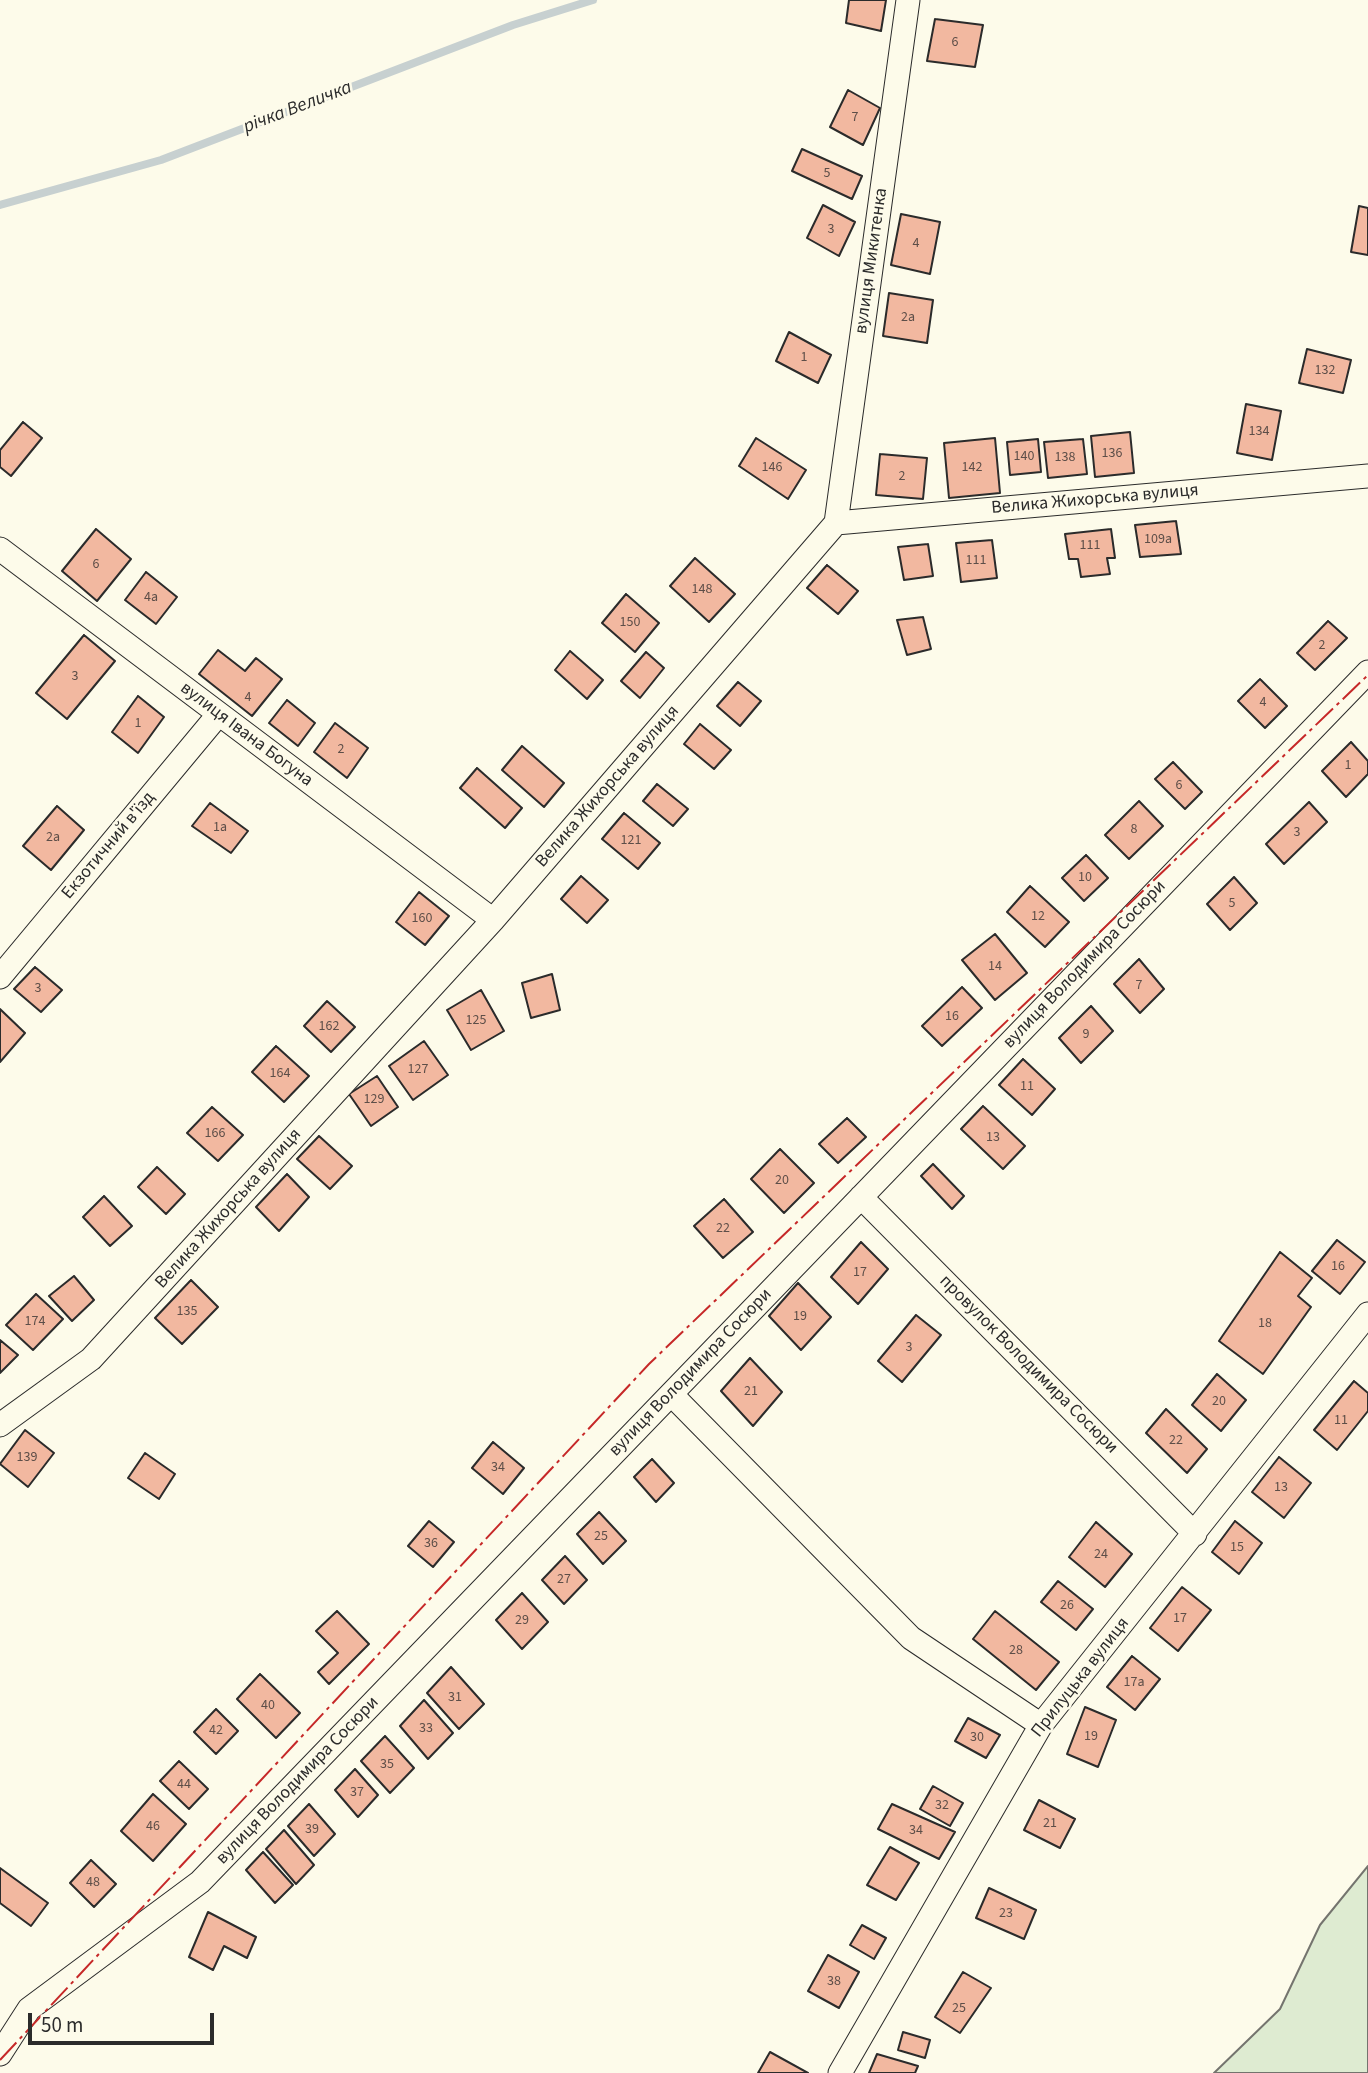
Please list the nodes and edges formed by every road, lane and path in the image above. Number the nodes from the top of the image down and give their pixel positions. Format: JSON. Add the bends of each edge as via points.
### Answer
{"nodes":[{"id":1,"x":908,"y":0,"type":"edge"},
{"id":2,"x":1368,"y":476,"type":"edge"},
{"id":3,"x":836,"y":523,"type":"junction"},
{"id":4,"x":0,"y":549,"type":"edge"},
{"id":5,"x":1368,"y":672,"type":"edge"},
{"id":6,"x":218,"y":715,"type":"junction"},
{"id":7,"x":493,"y":920,"type":"junction"},
{"id":8,"x":0,"y":977,"type":"edge"},
{"id":9,"x":861,"y":1197,"type":"junction"},
{"id":10,"x":1368,"y":1314,"type":"edge"},
{"id":11,"x":671,"y":1394,"type":"junction"},
{"id":12,"x":0,"y":1425,"type":"edge"},
{"id":13,"x":1195,"y":1534,"type":"junction"},
{"id":14,"x":1041,"y":1725,"type":"junction"},
{"id":15,"x":0,"y":2054,"type":"edge"},
{"id":16,"x":840,"y":2073,"type":"edge"}],
"edges":[{"from":1,"to":3,"type":"street","name":"вулиця Микитенка"},
{"from":2,"to":3,"type":"street","name":"Велика Жихорська вулиця"},
{"from":3,"to":7,"type":"street","name":"Велика Жихорська вулиця"},
{"from":4,"to":6,"type":"street","name":"вулиця Івана Богуна"},
{"from":5,"to":9,"type":"street","name":"вулиця Володимира Сосюри"},
{"from":6,"to":7,"type":"street","name":"вулиця Івана Богуна"},
{"from":6,"to":8,"type":"street","name":"Екзотичний в'їзд"},
{"from":7,"to":12,"type":"street","name":"Велика Жихорська вулиця","via":[[91,1359]]},
{"from":9,"to":11,"type":"street","name":"вулиця Володимира Сосюри"},
{"from":9,"to":13,"type":"street","name":"провулок Володимира Сосюри"},
{"from":10,"to":13,"type":"street","name":"Прилуцька вулиця"},
{"from":11,"to":14,"type":"street","via":[[911,1638]]},
{"from":11,"to":15,"type":"street","name":"вулиця Володимира Сосюри","via":[[200,1882],[29,2009]]},
{"from":13,"to":14,"type":"street","name":"Прилуцька вулиця"},
{"from":14,"to":16,"type":"street","name":"Прилуцька вулиця"}]}
